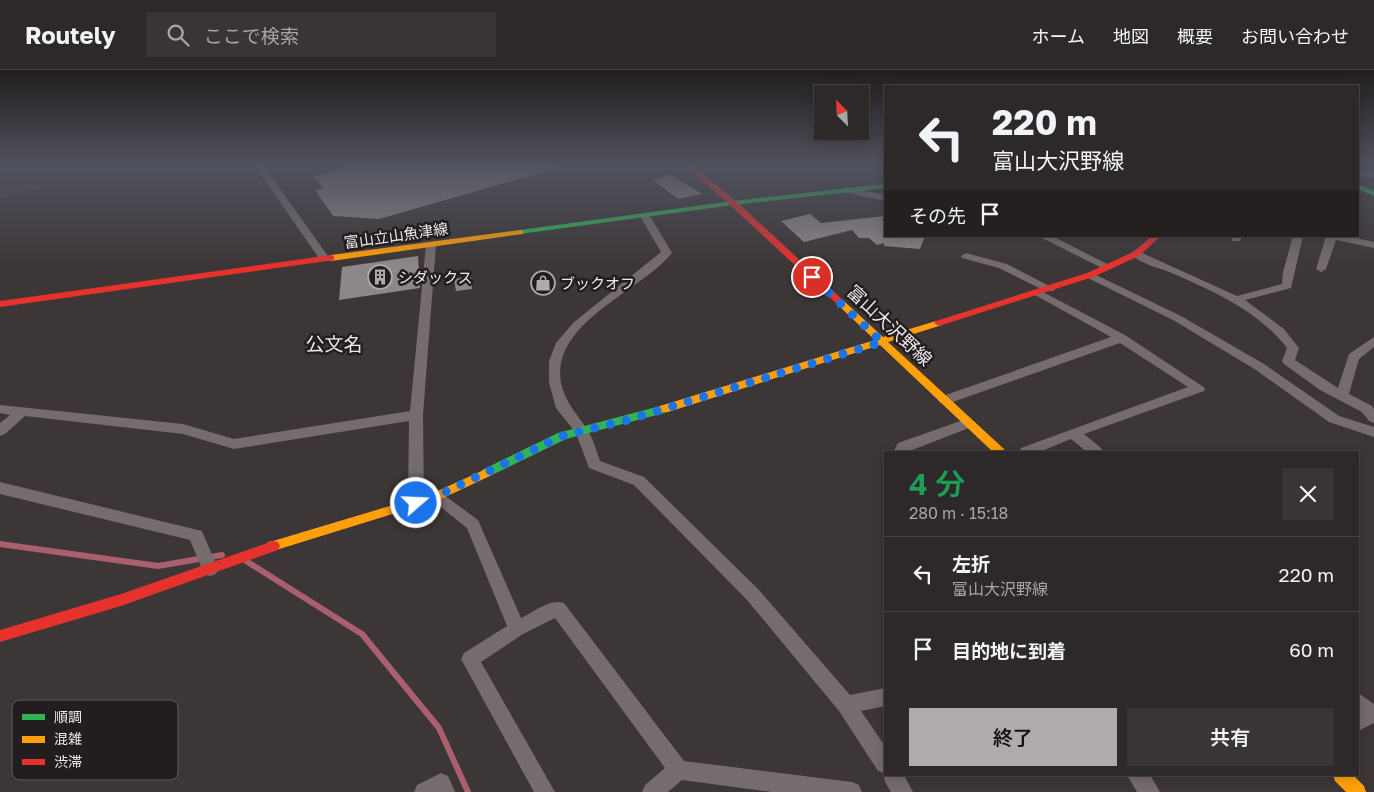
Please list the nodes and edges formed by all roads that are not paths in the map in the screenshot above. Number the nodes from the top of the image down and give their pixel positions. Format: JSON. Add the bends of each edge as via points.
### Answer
{"nodes":[{"id":1,"x":282,"y":199,"type":"edge"},
{"id":2,"x":728,"y":199,"type":"edge"},
{"id":3,"x":771,"y":199,"type":"edge"},
{"id":4,"x":733,"y":203,"type":"junction"},
{"id":5,"x":645,"y":216,"type":"junction"},
{"id":6,"x":1045,"y":237,"type":"edge"},
{"id":7,"x":1156,"y":237,"type":"edge"},
{"id":8,"x":1298,"y":237,"type":"edge"},
{"id":9,"x":1331,"y":237,"type":"edge"},
{"id":10,"x":1336,"y":237,"type":"edge"},
{"id":11,"x":430,"y":245,"type":"junction"},
{"id":12,"x":1374,"y":245,"type":"edge"},
{"id":13,"x":1136,"y":254,"type":"junction"},
{"id":14,"x":966,"y":256,"type":"dead end"},
{"id":15,"x":325,"y":259,"type":"junction"},
{"id":16,"x":1108,"y":267,"type":"junction"},
{"id":17,"x":1321,"y":269,"type":"dead end"},
{"id":18,"x":1090,"y":275,"type":"junction"},
{"id":19,"x":1044,"y":291,"type":"junction"},
{"id":20,"x":1237,"y":299,"type":"junction"},
{"id":21,"x":0,"y":304,"type":"edge"},
{"id":22,"x":1121,"y":338,"type":"junction"},
{"id":23,"x":1374,"y":341,"type":"edge"},
{"id":24,"x":882,"y":342,"type":"junction"},
{"id":25,"x":1342,"y":396,"type":"junction"},
{"id":26,"x":945,"y":400,"type":"junction"},
{"id":27,"x":0,"y":409,"type":"edge"},
{"id":28,"x":23,"y":411,"type":"junction"},
{"id":29,"x":416,"y":415,"type":"junction"},
{"id":30,"x":1374,"y":418,"type":"edge"},
{"id":31,"x":969,"y":423,"type":"junction"},
{"id":32,"x":0,"y":431,"type":"edge"},
{"id":33,"x":582,"y":432,"type":"junction"},
{"id":34,"x":1374,"y":432,"type":"edge"},
{"id":35,"x":1073,"y":433,"type":"junction"},
{"id":36,"x":901,"y":451,"type":"edge"},
{"id":37,"x":999,"y":451,"type":"edge"},
{"id":38,"x":1028,"y":451,"type":"edge"},
{"id":39,"x":1095,"y":451,"type":"edge"},
{"id":40,"x":0,"y":488,"type":"edge"},
{"id":41,"x":437,"y":496,"type":"junction"},
{"id":42,"x":416,"y":503,"type":"junction"},
{"id":43,"x":210,"y":569,"type":"junction"},
{"id":44,"x":517,"y":629,"type":"junction"},
{"id":45,"x":0,"y":636,"type":"edge"},
{"id":46,"x":884,"y":697,"type":"edge"},
{"id":47,"x":846,"y":706,"type":"junction"},
{"id":48,"x":884,"y":763,"type":"edge"},
{"id":49,"x":679,"y":770,"type":"junction"},
{"id":50,"x":893,"y":776,"type":"edge"},
{"id":51,"x":1138,"y":776,"type":"edge"},
{"id":52,"x":1342,"y":776,"type":"edge"},
{"id":53,"x":424,"y":792,"type":"edge"},
{"id":54,"x":445,"y":792,"type":"edge"},
{"id":55,"x":545,"y":792,"type":"edge"},
{"id":56,"x":652,"y":792,"type":"edge"},
{"id":57,"x":852,"y":792,"type":"edge"},
{"id":58,"x":903,"y":792,"type":"edge"},
{"id":59,"x":1150,"y":792,"type":"edge"},
{"id":60,"x":1358,"y":792,"type":"edge"}],
"edges":[{"from":1,"to":15,"type":"street"},
{"from":2,"to":4,"type":"main road","name":"富山大沢野線"},
{"from":3,"to":4,"type":"main road","name":"富山立山魚津線"},
{"from":4,"to":5,"type":"main road","name":"富山立山魚津線"},
{"from":4,"to":24,"type":"main road","name":"富山大沢野線"},
{"from":5,"to":11,"type":"main road","name":"富山立山魚津線"},
{"from":5,"to":33,"type":"street","via":[[667,253],[577,325],[562,343],[555,361],[555,383],[563,408]]},
{"from":6,"to":16,"type":"street"},
{"from":7,"to":13,"type":"main road"},
{"from":8,"to":20,"type":"street","via":[[1287,286]]},
{"from":9,"to":17,"type":"street"},
{"from":10,"to":12,"type":"street"},
{"from":11,"to":15,"type":"main road","name":"富山立山魚津線"},
{"from":11,"to":29,"type":"street"},
{"from":13,"to":16,"type":"main road"},
{"from":13,"to":20,"type":"street"},
{"from":14,"to":19,"type":"street","via":[[1003,266]]},
{"from":15,"to":21,"type":"main road","name":"富山立山魚津線"},
{"from":16,"to":18,"type":"main road"},
{"from":18,"to":19,"type":"main road"},
{"from":18,"to":34,"type":"street","via":[[1177,318],[1260,367],[1334,419]]},
{"from":19,"to":22,"type":"street"},
{"from":19,"to":24,"type":"main road"},
{"from":20,"to":25,"type":"street","via":[[1285,335],[1293,348],[1288,362]]},
{"from":22,"to":26,"type":"street"},
{"from":22,"to":35,"type":"street","via":[[1199,388]]},
{"from":23,"to":25,"type":"street","via":[[1353,357]]},
{"from":24,"to":26,"type":"main road","name":"富山大沢野線"},
{"from":24,"to":33,"type":"main road"},
{"from":25,"to":30,"type":"street","via":[[1367,409]]},
{"from":26,"to":31,"type":"main road","name":"富山大沢野線"},
{"from":27,"to":28,"type":"street"},
{"from":28,"to":29,"type":"street","via":[[183,429],[234,444]]},
{"from":28,"to":32,"type":"street"},
{"from":29,"to":42,"type":"street"},
{"from":31,"to":36,"type":"street"},
{"from":31,"to":37,"type":"main road","name":"富山大沢野線"},
{"from":33,"to":41,"type":"main road","via":[[562,436]]},
{"from":33,"to":47,"type":"street","via":[[594,464],[639,482],[753,595]]},
{"from":35,"to":38,"type":"street"},
{"from":35,"to":39,"type":"street"},
{"from":40,"to":43,"type":"street","via":[[196,535]]},
{"from":41,"to":42,"type":"main road"},
{"from":41,"to":44,"type":"street","via":[[473,524]]},
{"from":42,"to":43,"type":"main road","via":[[297,538]]},
{"from":43,"to":45,"type":"main road"},
{"from":44,"to":49,"type":"street","via":[[558,608]]},
{"from":44,"to":55,"type":"street","via":[[470,658]]},
{"from":46,"to":47,"type":"street"},
{"from":47,"to":48,"type":"street"},
{"from":49,"to":56,"type":"street"},
{"from":49,"to":57,"type":"street"},
{"from":50,"to":58,"type":"street"},
{"from":51,"to":59,"type":"street"},
{"from":52,"to":60,"type":"main road"},
{"from":53,"to":54,"type":"street","via":[[441,783]]}]}
